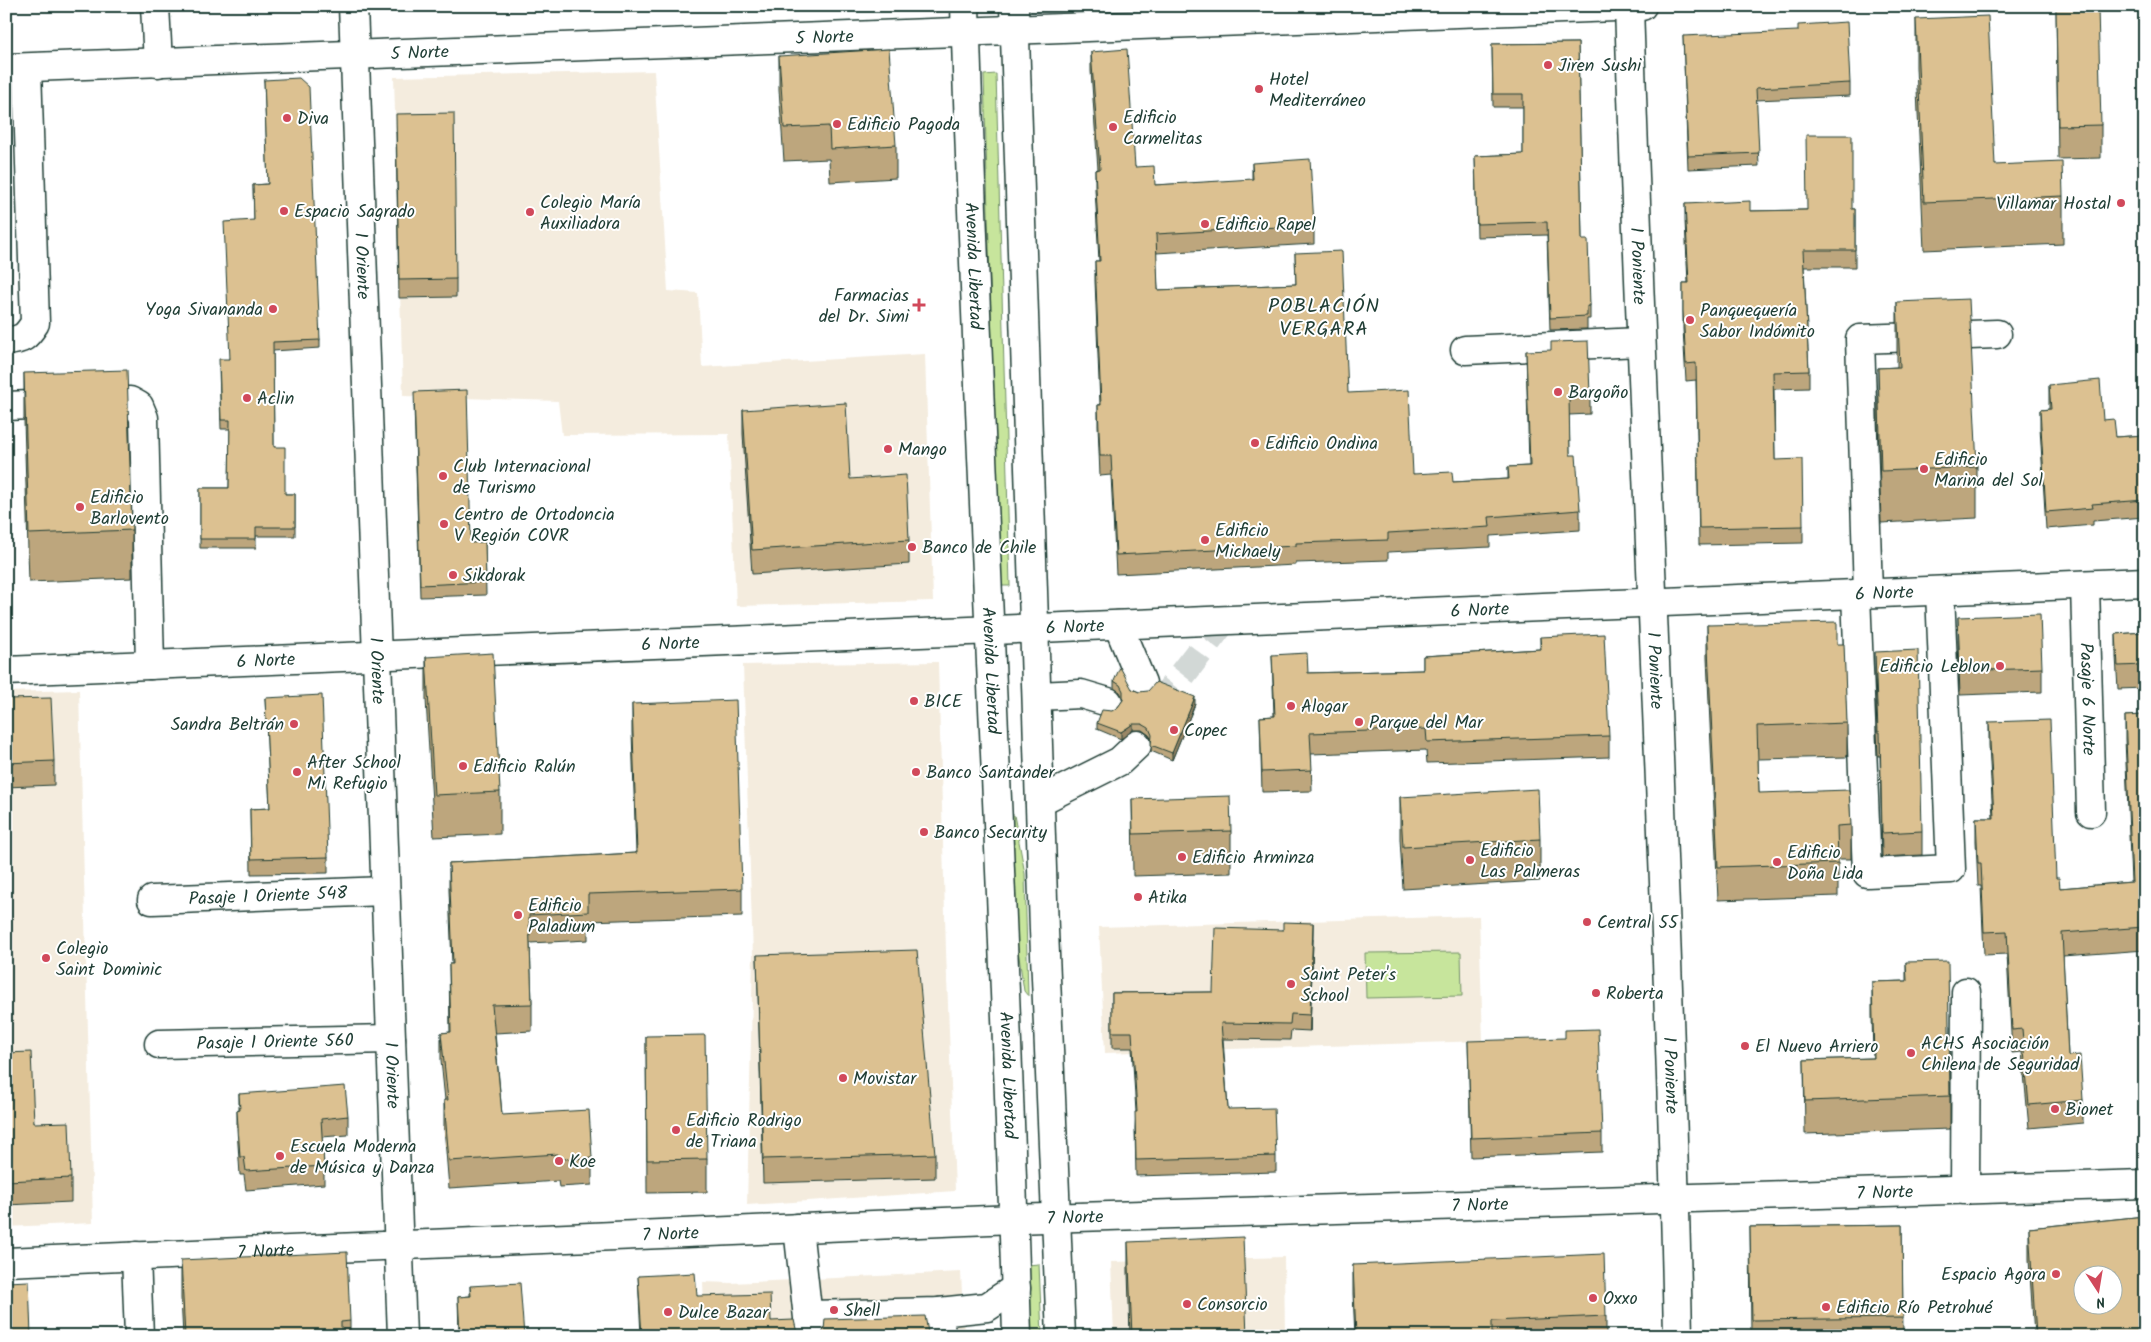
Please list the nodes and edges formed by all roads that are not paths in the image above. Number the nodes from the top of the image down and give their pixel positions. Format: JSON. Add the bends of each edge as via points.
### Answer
{"nodes":[{"id":1,"x":156,"y":6,"type":"edge"},
{"id":2,"x":353,"y":6,"type":"edge"},
{"id":3,"x":1629,"y":6,"type":"edge"},
{"id":4,"x":1642,"y":6,"type":"edge"},
{"id":5,"x":1015,"y":18,"type":"edge"},
{"id":6,"x":965,"y":19,"type":"edge"},
{"id":7,"x":355,"y":55,"type":"junction"},
{"id":8,"x":158,"y":63,"type":"junction"},
{"id":9,"x":17,"y":68,"type":"edge"},
{"id":10,"x":1997,"y":334,"type":"dead end"},
{"id":11,"x":6,"y":341,"type":"edge"},
{"id":12,"x":1640,"y":342,"type":"junction"},
{"id":13,"x":1465,"y":350,"type":"dead end"},
{"id":14,"x":6,"y":406,"type":"edge"},
{"id":15,"x":2145,"y":582,"type":"edge"},
{"id":16,"x":2084,"y":585,"type":"junction"},
{"id":17,"x":1940,"y":591,"type":"junction"},
{"id":18,"x":1862,"y":594,"type":"junction"},
{"id":19,"x":1653,"y":602,"type":"junction"},
{"id":20,"x":1118,"y":625,"type":"junction"},
{"id":21,"x":1034,"y":628,"type":"junction"},
{"id":22,"x":989,"y":630,"type":"junction"},
{"id":23,"x":377,"y":655,"type":"junction"},
{"id":24,"x":150,"y":665,"type":"junction"},
{"id":25,"x":6,"y":671,"type":"edge"},
{"id":26,"x":1142,"y":683,"type":"dead end"},
{"id":27,"x":1037,"y":696,"type":"junction"},
{"id":28,"x":1108,"y":702,"type":"dead end"},
{"id":29,"x":1137,"y":745,"type":"tunnel mouth"},
{"id":30,"x":1040,"y":801,"type":"junction"},
{"id":31,"x":2091,"y":812,"type":"dead end"},
{"id":32,"x":385,"y":891,"type":"junction"},
{"id":33,"x":152,"y":900,"type":"dead end"},
{"id":34,"x":1966,"y":992,"type":"dead end"},
{"id":35,"x":391,"y":1039,"type":"junction"},
{"id":36,"x":159,"y":1044,"type":"dead end"},
{"id":37,"x":2145,"y":1184,"type":"edge"},
{"id":38,"x":1965,"y":1190,"type":"junction"},
{"id":39,"x":1674,"y":1199,"type":"junction"},
{"id":40,"x":1056,"y":1218,"type":"junction"},
{"id":41,"x":1014,"y":1219,"type":"junction"},
{"id":42,"x":798,"y":1228,"type":"junction"},
{"id":43,"x":398,"y":1245,"type":"junction"},
{"id":44,"x":136,"y":1256,"type":"junction"},
{"id":45,"x":6,"y":1262,"type":"edge"},
{"id":46,"x":1016,"y":1288,"type":"junction"},
{"id":47,"x":940,"y":1324,"type":"edge"},
{"id":48,"x":810,"y":1325,"type":"edge"},
{"id":49,"x":139,"y":1336,"type":"edge"},
{"id":50,"x":402,"y":1336,"type":"edge"},
{"id":51,"x":1017,"y":1336,"type":"edge"},
{"id":52,"x":1061,"y":1336,"type":"edge"},
{"id":53,"x":1678,"y":1336,"type":"edge"}],
"edges":[{"from":1,"to":8,"type":"street"},
{"from":2,"to":7,"type":"street","name":"1 Oriente"},
{"from":3,"to":4,"type":"street","name":"5 Norte"},
{"from":3,"to":5,"type":"street","name":"5 Norte"},
{"from":3,"to":12,"type":"street","name":"1 Poniente"},
{"from":5,"to":6,"type":"street","name":"5 Norte"},
{"from":5,"to":21,"type":"street"},
{"from":6,"to":7,"type":"street","name":"5 Norte"},
{"from":6,"to":22,"type":"street","name":"Avenida Libertad"},
{"from":7,"to":8,"type":"street","name":"5 Norte"},
{"from":7,"to":23,"type":"street","name":"1 Oriente"},
{"from":8,"to":9,"type":"street","name":"5 Norte"},
{"from":9,"to":11,"type":"street","via":[[34,323],[19,340]]},
{"from":10,"to":18,"type":"street","via":[[1860,339]]},
{"from":12,"to":13,"type":"street"},
{"from":12,"to":19,"type":"street","name":"1 Poniente"},
{"from":14,"to":24,"type":"street","via":[[130,401],[139,406],[144,418]]},
{"from":15,"to":16,"type":"street","name":"6 Norte"},
{"from":16,"to":17,"type":"street","name":"6 Norte"},
{"from":16,"to":31,"type":"street","name":"Pasaje 6 Norte"},
{"from":17,"to":18,"type":"street","name":"6 Norte"},
{"from":17,"to":18,"type":"street","via":[[1951,869],[1867,873]]},
{"from":18,"to":19,"type":"street","name":"6 Norte"},
{"from":19,"to":20,"type":"street","name":"6 Norte"},
{"from":19,"to":39,"type":"street","name":"1 Poniente"},
{"from":20,"to":21,"type":"street","name":"6 Norte"},
{"from":20,"to":26,"type":"street"},
{"from":21,"to":22,"type":"street","name":"6 Norte"},
{"from":21,"to":27,"type":"street"},
{"from":22,"to":23,"type":"street","name":"6 Norte"},
{"from":22,"to":41,"type":"street","name":"Avenida Libertad"},
{"from":23,"to":24,"type":"street","name":"6 Norte"},
{"from":23,"to":32,"type":"street","name":"1 Oriente"},
{"from":24,"to":25,"type":"street","name":"6 Norte"},
{"from":27,"to":28,"type":"street","via":[[1081,694]]},
{"from":27,"to":30,"type":"street"},
{"from":29,"to":30,"type":"street","via":[[1120,761]]},
{"from":30,"to":40,"type":"street"},
{"from":32,"to":33,"type":"street","name":"Pasaje 1 Oriente 548"},
{"from":32,"to":35,"type":"street","name":"1 Oriente"},
{"from":34,"to":38,"type":"street"},
{"from":35,"to":36,"type":"street","name":"Pasaje 1 Oriente 560"},
{"from":35,"to":43,"type":"street","name":"1 Oriente"},
{"from":37,"to":38,"type":"street","name":"7 Norte"},
{"from":38,"to":39,"type":"street","name":"7 Norte"},
{"from":39,"to":40,"type":"street","name":"7 Norte"},
{"from":39,"to":53,"type":"street","name":"1 Poniente"},
{"from":40,"to":41,"type":"street","name":"7 Norte"},
{"from":40,"to":52,"type":"street"},
{"from":41,"to":42,"type":"street","name":"7 Norte"},
{"from":41,"to":46,"type":"street","name":"Avenida Libertad"},
{"from":42,"to":43,"type":"street","name":"7 Norte"},
{"from":42,"to":48,"type":"street"},
{"from":43,"to":44,"type":"street","name":"7 Norte"},
{"from":43,"to":50,"type":"street","name":"1 Oriente"},
{"from":44,"to":45,"type":"street","name":"7 Norte"},
{"from":44,"to":49,"type":"street"},
{"from":46,"to":47,"type":"street","via":[[987,1307]]},
{"from":46,"to":51,"type":"street","name":"Avenida Libertad"},
{"from":47,"to":48,"type":"street"}]}
